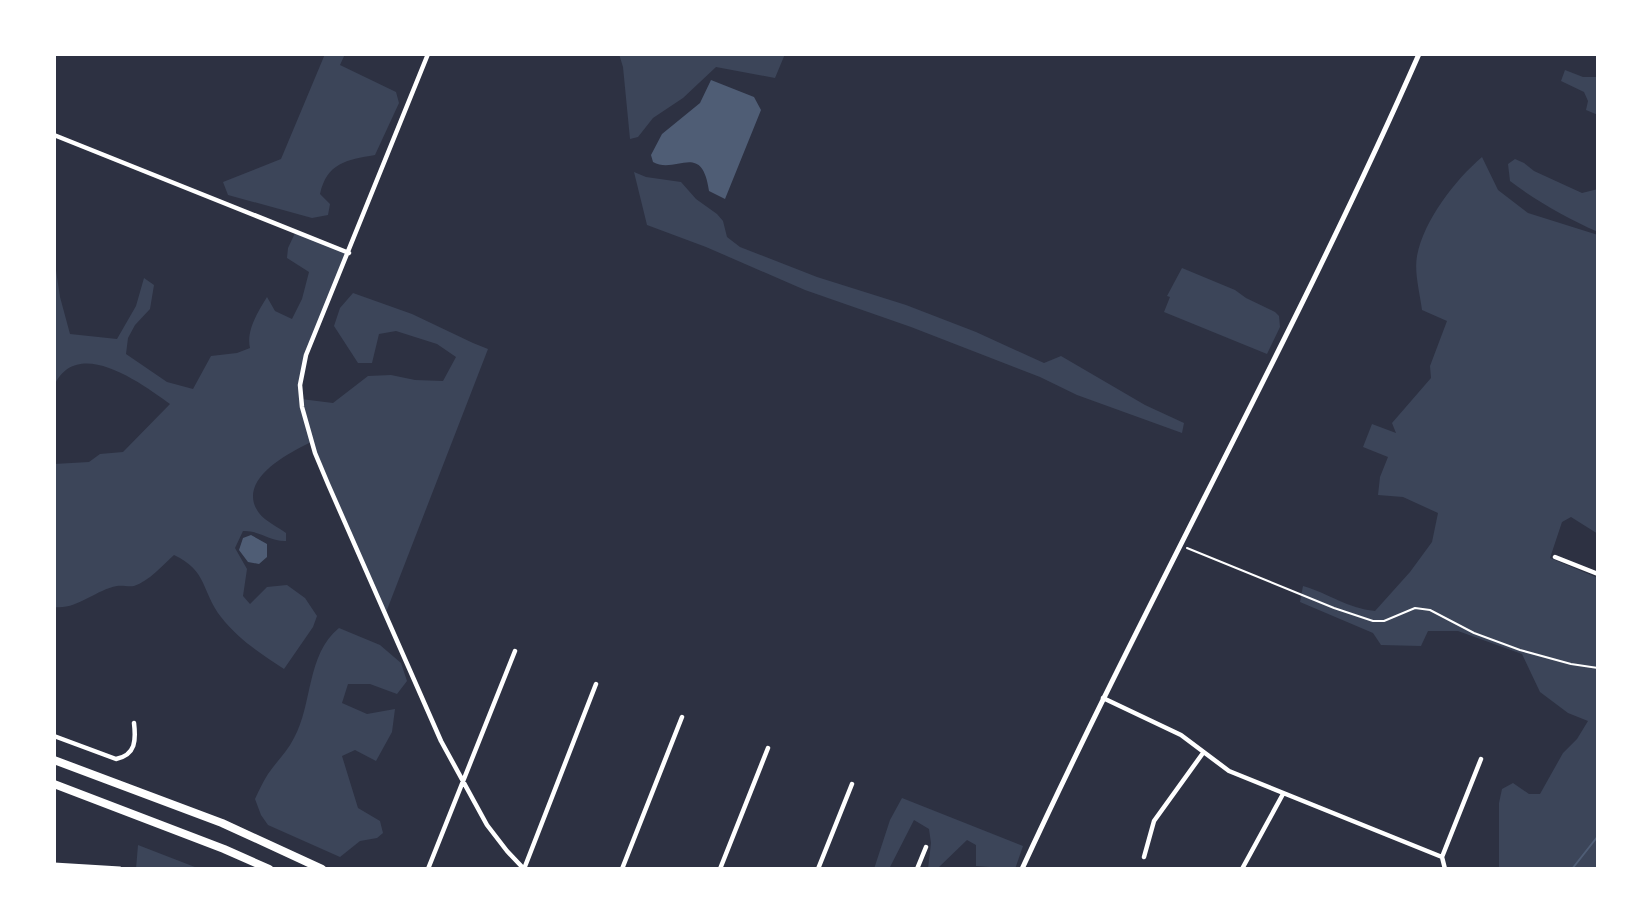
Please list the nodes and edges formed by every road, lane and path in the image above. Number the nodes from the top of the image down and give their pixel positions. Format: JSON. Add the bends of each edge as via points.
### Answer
{"nodes":[{"id":1,"x":428,"y":54,"type":"edge"},
{"id":2,"x":1419,"y":54,"type":"edge"},
{"id":3,"x":54,"y":135,"type":"edge"},
{"id":4,"x":349,"y":253,"type":"junction"},
{"id":5,"x":1179,"y":545,"type":"junction"},
{"id":6,"x":1555,"y":557,"type":"dead end"},
{"id":7,"x":1598,"y":574,"type":"edge"},
{"id":8,"x":515,"y":651,"type":"dead end"},
{"id":9,"x":1598,"y":667,"type":"edge"},
{"id":10,"x":596,"y":684,"type":"dead end"},
{"id":11,"x":1103,"y":698,"type":"junction"},
{"id":12,"x":682,"y":717,"type":"dead end"},
{"id":13,"x":134,"y":723,"type":"dead end"},
{"id":14,"x":54,"y":736,"type":"edge"},
{"id":15,"x":768,"y":748,"type":"dead end"},
{"id":16,"x":1203,"y":753,"type":"junction"},
{"id":17,"x":1481,"y":759,"type":"dead end"},
{"id":18,"x":54,"y":760,"type":"edge"},
{"id":19,"x":462,"y":783,"type":"junction"},
{"id":20,"x":54,"y":784,"type":"edge"},
{"id":21,"x":852,"y":785,"type":"dead end"},
{"id":22,"x":1283,"y":794,"type":"junction"},
{"id":23,"x":926,"y":847,"type":"dead end"},
{"id":24,"x":1144,"y":858,"type":"dead end"},
{"id":25,"x":1442,"y":858,"type":"junction"},
{"id":26,"x":54,"y":865,"type":"edge"},
{"id":27,"x":118,"y":868,"type":"edge"},
{"id":28,"x":269,"y":869,"type":"edge"},
{"id":29,"x":322,"y":869,"type":"edge"},
{"id":30,"x":428,"y":869,"type":"edge"},
{"id":31,"x":524,"y":869,"type":"edge"},
{"id":32,"x":622,"y":869,"type":"edge"},
{"id":33,"x":720,"y":869,"type":"edge"},
{"id":34,"x":818,"y":869,"type":"edge"},
{"id":35,"x":917,"y":869,"type":"edge"},
{"id":36,"x":1022,"y":869,"type":"edge"},
{"id":37,"x":1242,"y":869,"type":"edge"},
{"id":38,"x":1445,"y":869,"type":"edge"}],
"edges":[{"from":1,"to":4,"type":"street"},
{"from":2,"to":5,"type":"street","via":[[1355,198]]},
{"from":3,"to":4,"type":"street"},
{"from":4,"to":19,"type":"street","via":[[306,355],[300,392],[304,418],[385,615]]},
{"from":5,"to":9,"type":"path","via":[[1373,621],[1415,608],[1430,610],[1520,650]]},
{"from":5,"to":11,"type":"street"},
{"from":6,"to":7,"type":"street"},
{"from":8,"to":19,"type":"street"},
{"from":10,"to":31,"type":"street"},
{"from":11,"to":16,"type":"street","via":[[1181,736]]},
{"from":11,"to":36,"type":"street"},
{"from":12,"to":32,"type":"street"},
{"from":13,"to":14,"type":"street","via":[[135,742],[123,758]]},
{"from":15,"to":33,"type":"street"},
{"from":16,"to":22,"type":"street","via":[[1229,771]]},
{"from":16,"to":24,"type":"street","via":[[1154,821]]},
{"from":17,"to":25,"type":"street"},
{"from":18,"to":29,"type":"highway","via":[[222,823]]},
{"from":19,"to":30,"type":"street"},
{"from":19,"to":31,"type":"street","via":[[496,838]]},
{"from":20,"to":28,"type":"highway"},
{"from":21,"to":34,"type":"street"},
{"from":22,"to":25,"type":"street"},
{"from":22,"to":37,"type":"street"},
{"from":23,"to":35,"type":"street"},
{"from":25,"to":38,"type":"street"},
{"from":26,"to":27,"type":"street"}]}
